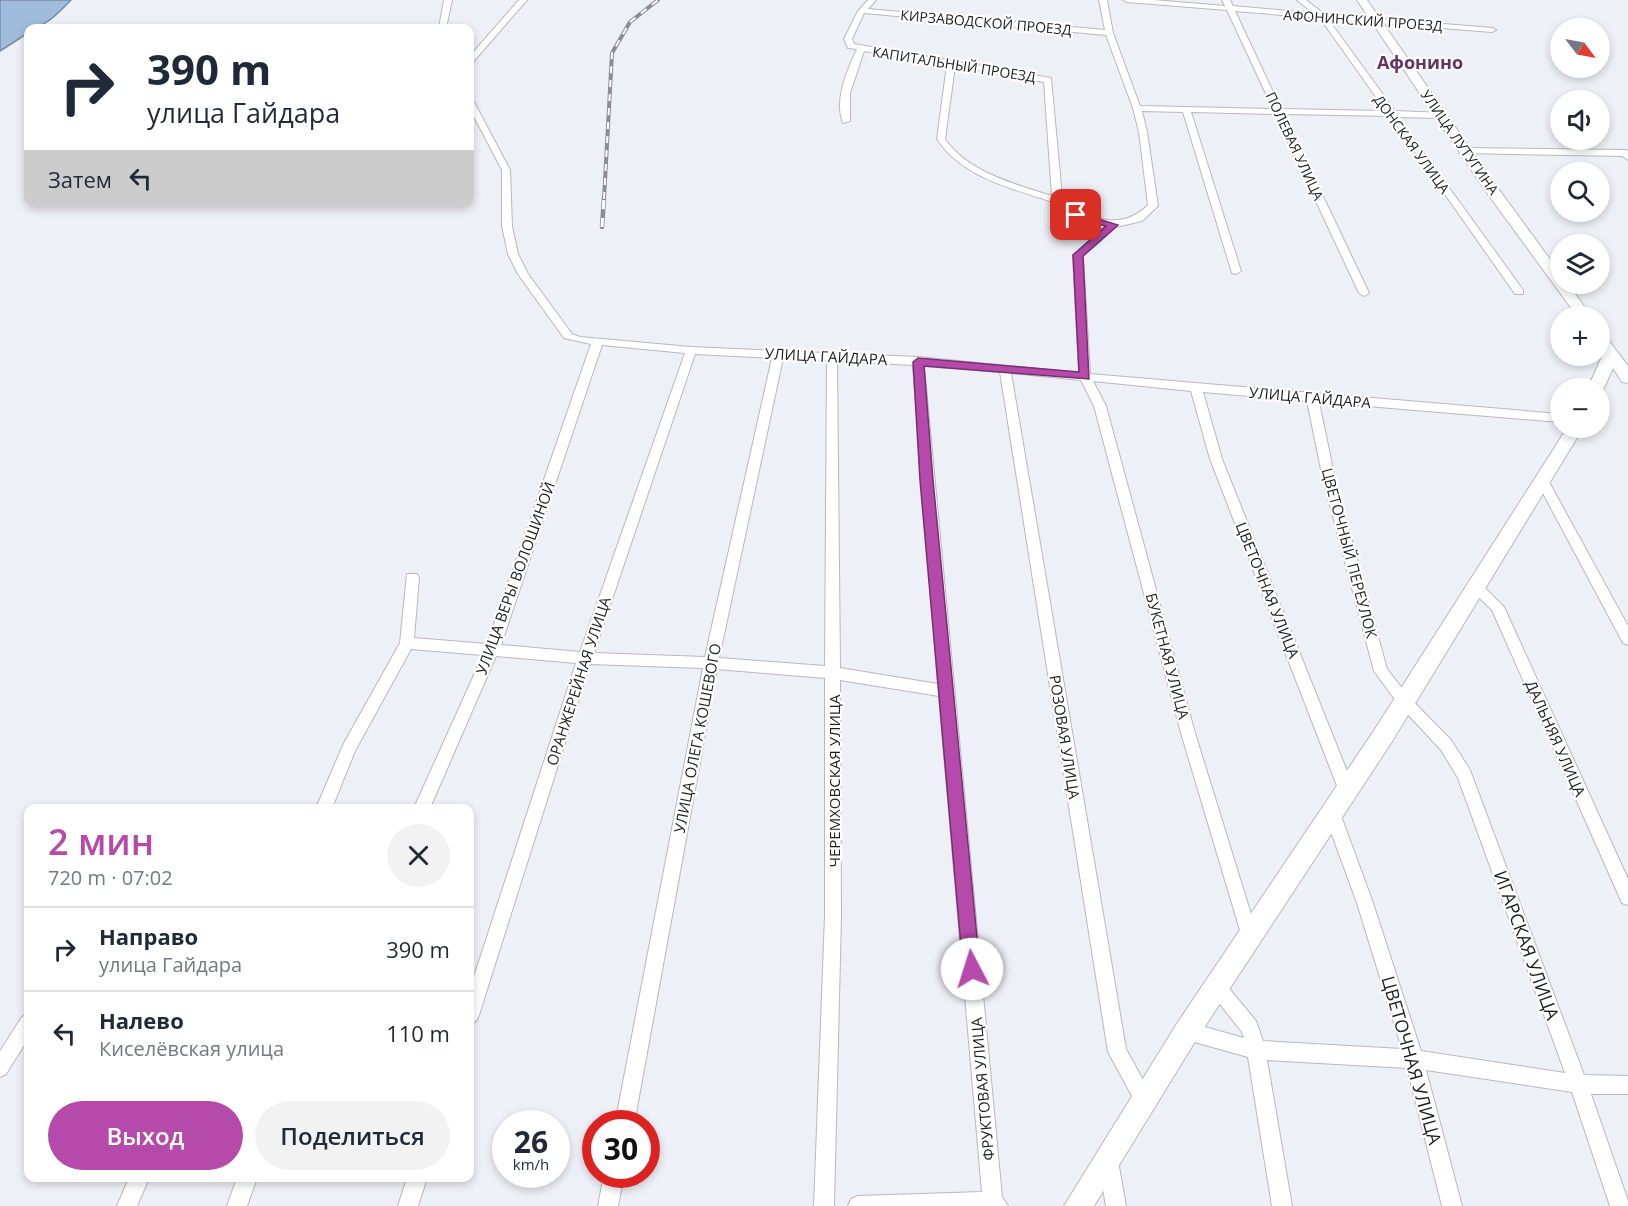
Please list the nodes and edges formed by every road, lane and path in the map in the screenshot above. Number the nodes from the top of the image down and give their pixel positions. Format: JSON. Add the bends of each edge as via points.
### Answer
{"nodes":[{"id":1,"x":448,"y":0,"type":"edge"},
{"id":2,"x":523,"y":0,"type":"edge"},
{"id":3,"x":872,"y":0,"type":"edge"},
{"id":4,"x":1103,"y":0,"type":"edge"},
{"id":5,"x":1126,"y":0,"type":"edge"},
{"id":6,"x":1226,"y":0,"type":"edge"},
{"id":7,"x":1301,"y":0,"type":"edge"},
{"id":8,"x":1362,"y":0,"type":"edge"},
{"id":9,"x":1230,"y":10,"type":"junction"},
{"id":10,"x":862,"y":11,"type":"junction"},
{"id":11,"x":1323,"y":17,"type":"junction"},
{"id":12,"x":1378,"y":22,"type":"junction"},
{"id":13,"x":443,"y":24,"type":"edge"},
{"id":14,"x":1492,"y":30,"type":"dead end"},
{"id":15,"x":1109,"y":33,"type":"junction"},
{"id":16,"x":861,"y":49,"type":"junction"},
{"id":17,"x":474,"y":55,"type":"edge"},
{"id":18,"x":951,"y":63,"type":"junction"},
{"id":19,"x":1137,"y":108,"type":"junction"},
{"id":20,"x":474,"y":110,"type":"edge"},
{"id":21,"x":1186,"y":110,"type":"junction"},
{"id":22,"x":1278,"y":111,"type":"junction"},
{"id":23,"x":1390,"y":113,"type":"junction"},
{"id":24,"x":1441,"y":115,"type":"junction"},
{"id":25,"x":846,"y":121,"type":"dead end"},
{"id":26,"x":1465,"y":151,"type":"junction"},
{"id":27,"x":1628,"y":156,"type":"edge"},
{"id":28,"x":1056,"y":200,"type":"junction"},
{"id":29,"x":1113,"y":225,"type":"junction"},
{"id":30,"x":1550,"y":269,"type":"edge"},
{"id":31,"x":1236,"y":271,"type":"dead end"},
{"id":32,"x":1519,"y":292,"type":"dead end"},
{"id":33,"x":1364,"y":293,"type":"dead end"},
{"id":34,"x":597,"y":343,"type":"junction"},
{"id":35,"x":691,"y":350,"type":"junction"},
{"id":36,"x":1611,"y":353,"type":"joint"},
{"id":37,"x":778,"y":354,"type":"junction"},
{"id":38,"x":832,"y":356,"type":"junction"},
{"id":39,"x":918,"y":362,"type":"junction"},
{"id":40,"x":1005,"y":369,"type":"junction"},
{"id":41,"x":1085,"y":377,"type":"junction"},
{"id":42,"x":1600,"y":378,"type":"edge"},
{"id":43,"x":1628,"y":378,"type":"edge"},
{"id":44,"x":1196,"y":387,"type":"junction"},
{"id":45,"x":1312,"y":398,"type":"junction"},
{"id":46,"x":1550,"y":417,"type":"edge"},
{"id":47,"x":1569,"y":438,"type":"edge"},
{"id":48,"x":1543,"y":482,"type":"junction"},
{"id":49,"x":412,"y":578,"type":"dead end"},
{"id":50,"x":1474,"y":586,"type":"junction"},
{"id":51,"x":1628,"y":639,"type":"edge"},
{"id":52,"x":407,"y":644,"type":"junction"},
{"id":53,"x":492,"y":650,"type":"junction"},
{"id":54,"x":585,"y":658,"type":"junction"},
{"id":55,"x":711,"y":663,"type":"junction"},
{"id":56,"x":834,"y":673,"type":"junction"},
{"id":57,"x":947,"y":692,"type":"junction"},
{"id":58,"x":1404,"y":701,"type":"junction"},
{"id":59,"x":1347,"y":791,"type":"junction"},
{"id":60,"x":326,"y":804,"type":"edge"},
{"id":61,"x":424,"y":804,"type":"edge"},
{"id":62,"x":1332,"y":813,"type":"junction"},
{"id":63,"x":1628,"y":897,"type":"edge"},
{"id":64,"x":1250,"y":937,"type":"junction"},
{"id":65,"x":1217,"y":987,"type":"junction"},
{"id":66,"x":474,"y":1003,"type":"edge"},
{"id":67,"x":24,"y":1029,"type":"edge"},
{"id":68,"x":1186,"y":1031,"type":"junction"},
{"id":69,"x":1256,"y":1050,"type":"junction"},
{"id":70,"x":1414,"y":1059,"type":"junction"},
{"id":71,"x":0,"y":1068,"type":"edge"},
{"id":72,"x":1578,"y":1084,"type":"junction"},
{"id":73,"x":1628,"y":1085,"type":"edge"},
{"id":74,"x":1144,"y":1098,"type":"junction"},
{"id":75,"x":627,"y":1110,"type":"edge"},
{"id":76,"x":1107,"y":1156,"type":"junction"},
{"id":77,"x":137,"y":1182,"type":"edge"},
{"id":78,"x":246,"y":1182,"type":"edge"},
{"id":79,"x":416,"y":1182,"type":"edge"},
{"id":80,"x":611,"y":1188,"type":"edge"},
{"id":81,"x":994,"y":1204,"type":"edge"},
{"id":82,"x":127,"y":1206,"type":"edge"},
{"id":83,"x":237,"y":1206,"type":"edge"},
{"id":84,"x":408,"y":1206,"type":"edge"},
{"id":85,"x":608,"y":1206,"type":"edge"},
{"id":86,"x":824,"y":1206,"type":"edge"},
{"id":87,"x":858,"y":1206,"type":"edge"},
{"id":88,"x":1078,"y":1206,"type":"edge"},
{"id":89,"x":1116,"y":1206,"type":"edge"},
{"id":90,"x":1282,"y":1206,"type":"edge"},
{"id":91,"x":1452,"y":1206,"type":"edge"},
{"id":92,"x":1620,"y":1206,"type":"edge"}],
"edges":[{"from":1,"to":13,"type":"street"},
{"from":2,"to":17,"type":"street"},
{"from":3,"to":10,"type":"street"},
{"from":4,"to":15,"type":"street"},
{"from":5,"to":9,"type":"street","name":"АФОНИНСКИЙ ПРОЕЗД"},
{"from":6,"to":9,"type":"street","name":"ПОЛЕВАЯ УЛИЦА"},
{"from":7,"to":11,"type":"street","name":"ДОНСКАЯ УЛИЦА"},
{"from":8,"to":12,"type":"main road","name":"УЛИЦА ЛУТУГИНА"},
{"from":9,"to":11,"type":"street","name":"АФОНИНСКИЙ ПРОЕЗД"},
{"from":9,"to":22,"type":"street","name":"ПОЛЕВАЯ УЛИЦА"},
{"from":10,"to":15,"type":"street","name":"КИРЗАВОДСКОЙ ПРОЕЗД"},
{"from":10,"to":16,"type":"street","via":[[848,39],[851,46]]},
{"from":11,"to":12,"type":"street","name":"АФОНИНСКИЙ ПРОЕЗД"},
{"from":11,"to":23,"type":"street","name":"ДОНСКАЯ УЛИЦА"},
{"from":12,"to":14,"type":"street","name":"АФОНИНСКИЙ ПРОЕЗД"},
{"from":12,"to":24,"type":"main road","name":"УЛИЦА ЛУТУГИНА"},
{"from":15,"to":19,"type":"street"},
{"from":16,"to":18,"type":"street","name":"КАПИТАЛЬНЫЙ ПРОЕЗД"},
{"from":16,"to":25,"type":"street","via":[[850,72]]},
{"from":18,"to":28,"type":"street","via":[[941,139],[955,156],[973,168]]},
{"from":18,"to":28,"type":"street","name":"КАПИТАЛЬНЫЙ ПРОЕЗД","via":[[1047,80]]},
{"from":19,"to":21,"type":"street"},
{"from":19,"to":29,"type":"street","via":[[1153,206],[1139,219]]},
{"from":20,"to":34,"type":"street","name":"УЛИЦА ГАЙДАРА","via":[[506,170],[507,226],[513,254],[568,336]]},
{"from":21,"to":22,"type":"street"},
{"from":21,"to":31,"type":"street"},
{"from":22,"to":23,"type":"street"},
{"from":22,"to":33,"type":"street","name":"ПОЛЕВАЯ УЛИЦА"},
{"from":23,"to":24,"type":"street"},
{"from":23,"to":32,"type":"street","name":"ДОНСКАЯ УЛИЦА"},
{"from":24,"to":26,"type":"main road","name":"УЛИЦА ЛУТУГИНА"},
{"from":26,"to":27,"type":"street"},
{"from":26,"to":30,"type":"main road","name":"УЛИЦА ЛУТУГИНА"},
{"from":28,"to":29,"type":"street","via":[[1058,209]]},
{"from":29,"to":41,"type":"street","via":[[1078,255]]},
{"from":34,"to":35,"type":"street","name":"УЛИЦА ГАЙДАРА"},
{"from":34,"to":53,"type":"street","name":"УЛИЦА ВЕРЫ ВОЛОШИНОЙ"},
{"from":35,"to":37,"type":"street","name":"УЛИЦА ГАЙДАРА"},
{"from":35,"to":54,"type":"street","name":"ОРАНЖЕРЕЙНАЯ УЛИЦА"},
{"from":36,"to":42,"type":"main road"},
{"from":36,"to":43,"type":"main road"},
{"from":37,"to":38,"type":"street","name":"УЛИЦА ГАЙДАРА"},
{"from":37,"to":55,"type":"street","name":"УЛИЦА ОЛЕГА КОШЕВОГО"},
{"from":38,"to":39,"type":"street","name":"УЛИЦА ГАЙДАРА"},
{"from":38,"to":56,"type":"street","name":"ЧЕРЕМХОВСКАЯ УЛИЦА"},
{"from":39,"to":40,"type":"street","name":"УЛИЦА ГАЙДАРА"},
{"from":39,"to":57,"type":"street","name":"ФРУКТОВАЯ УЛИЦА"},
{"from":40,"to":41,"type":"street","name":"УЛИЦА ГАЙДАРА"},
{"from":40,"to":74,"type":"street","name":"РОЗОВАЯ УЛИЦА","via":[[1117,1052]]},
{"from":41,"to":44,"type":"street","name":"УЛИЦА ГАЙДАРА"},
{"from":41,"to":64,"type":"street","name":"БУКЕТНАЯ УЛИЦА","via":[[1100,406],[1188,733]]},
{"from":44,"to":45,"type":"street","name":"УЛИЦА ГАЙДАРА"},
{"from":44,"to":59,"type":"street","name":"ЦВЕТОЧНАЯ УЛИЦА","via":[[1216,459]]},
{"from":45,"to":46,"type":"street","name":"УЛИЦА ГАЙДАРА"},
{"from":45,"to":58,"type":"street","name":"ЦВЕТОЧНЫЙ ПЕРЕУЛОК","via":[[1329,479],[1381,671]]},
{"from":47,"to":48,"type":"main road"},
{"from":48,"to":50,"type":"main road"},
{"from":48,"to":51,"type":"street"},
{"from":49,"to":52,"type":"street"},
{"from":50,"to":58,"type":"main road"},
{"from":50,"to":63,"type":"street","name":"ДАЛЬНЯЯ УЛИЦА","via":[[1497,607]]},
{"from":52,"to":53,"type":"street"},
{"from":52,"to":60,"type":"street","via":[[349,748]]},
{"from":53,"to":54,"type":"street"},
{"from":53,"to":61,"type":"street","name":"УЛИЦА ВЕРЫ ВОЛОШИНОЙ"},
{"from":54,"to":55,"type":"street"},
{"from":54,"to":66,"type":"street","name":"ОРАНЖЕРЕЙНАЯ УЛИЦА"},
{"from":55,"to":56,"type":"street"},
{"from":55,"to":75,"type":"street","name":"УЛИЦА ОЛЕГА КОШЕВОГО"},
{"from":56,"to":57,"type":"street"},
{"from":56,"to":86,"type":"street","name":"ЧЕРЕМХОВСКАЯ УЛИЦА","via":[[833,916]]},
{"from":57,"to":81,"type":"street","name":"ФРУКТОВАЯ УЛИЦА"},
{"from":58,"to":59,"type":"main road"},
{"from":58,"to":72,"type":"street","name":"ИГАРСКАЯ УЛИЦА","via":[[1446,745],[1465,776]]},
{"from":59,"to":62,"type":"main road"},
{"from":62,"to":64,"type":"main road"},
{"from":62,"to":70,"type":"street","name":"ЦВЕТОЧНАЯ УЛИЦА"},
{"from":64,"to":65,"type":"main road"},
{"from":65,"to":68,"type":"main road"},
{"from":65,"to":69,"type":"street","via":[[1250,1027]]},
{"from":67,"to":71,"type":"street"},
{"from":68,"to":69,"type":"street"},
{"from":68,"to":74,"type":"main road"},
{"from":69,"to":70,"type":"street"},
{"from":69,"to":90,"type":"street"},
{"from":70,"to":72,"type":"street"},
{"from":70,"to":91,"type":"street","name":"ЦВЕТОЧНАЯ УЛИЦА"},
{"from":72,"to":73,"type":"street"},
{"from":72,"to":92,"type":"street","name":"ИГАРСКАЯ УЛИЦА"},
{"from":74,"to":76,"type":"main road"},
{"from":76,"to":88,"type":"main road"},
{"from":76,"to":89,"type":"street"},
{"from":77,"to":82,"type":"street"},
{"from":78,"to":83,"type":"street"},
{"from":79,"to":84,"type":"street"},
{"from":80,"to":85,"type":"street"},
{"from":81,"to":87,"type":"street"}]}
